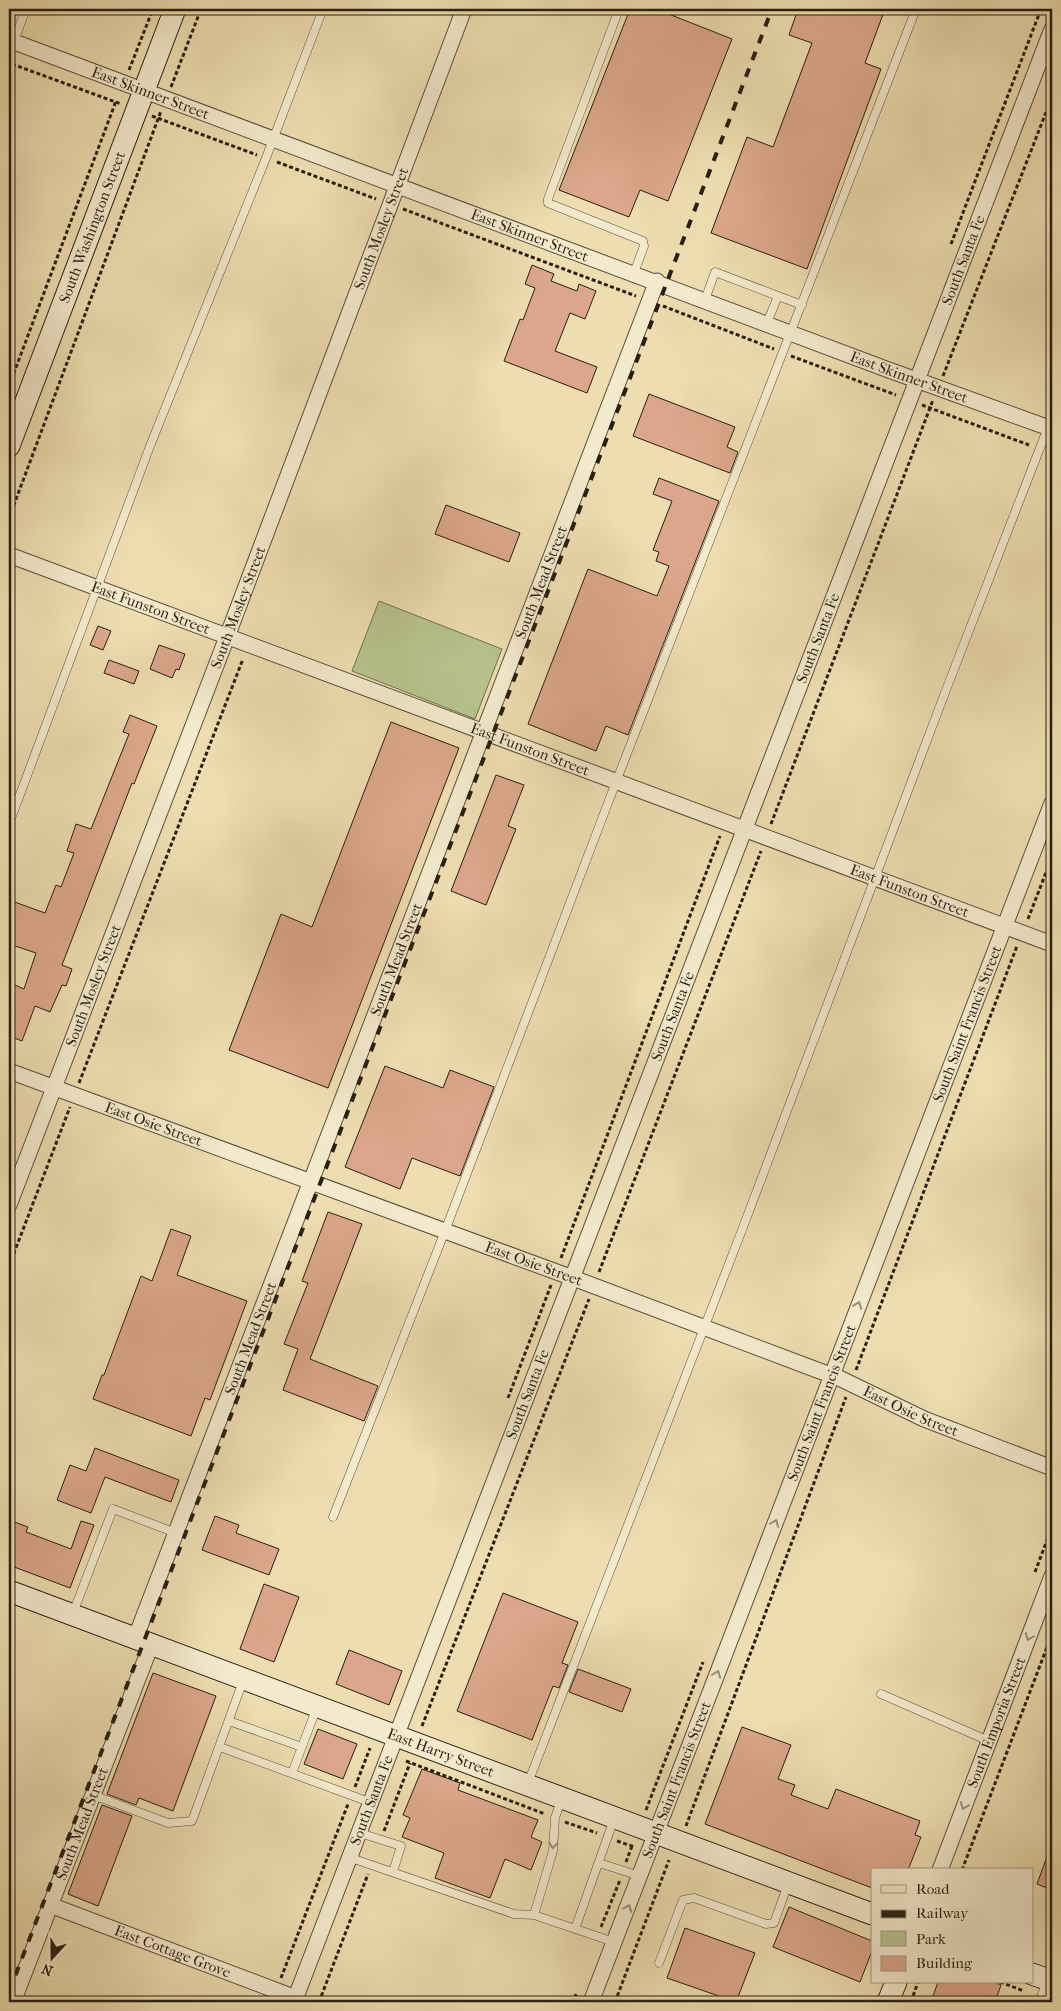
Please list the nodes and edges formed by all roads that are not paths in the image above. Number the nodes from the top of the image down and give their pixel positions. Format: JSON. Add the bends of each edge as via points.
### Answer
{"nodes":[{"id":1,"x":26,"y":9,"type":"edge"},
{"id":2,"x":175,"y":9,"type":"edge"},
{"id":3,"x":323,"y":9,"type":"edge"},
{"id":4,"x":464,"y":9,"type":"edge"},
{"id":5,"x":619,"y":9,"type":"edge"},
{"id":6,"x":916,"y":9,"type":"edge"},
{"id":7,"x":1052,"y":29,"type":"edge"},
{"id":8,"x":11,"y":45,"type":"edge"},
{"id":9,"x":140,"y":100,"type":"junction"},
{"id":10,"x":274,"y":139,"type":"junction"},
{"id":11,"x":398,"y":185,"type":"junction"},
{"id":12,"x":634,"y":273,"type":"junction"},
{"id":13,"x":656,"y":282,"type":"junction"},
{"id":14,"x":778,"y":296,"type":"junction"},
{"id":15,"x":705,"y":300,"type":"junction"},
{"id":16,"x":802,"y":305,"type":"junction"},
{"id":17,"x":767,"y":323,"type":"junction"},
{"id":18,"x":791,"y":333,"type":"junction"},
{"id":19,"x":918,"y":379,"type":"junction"},
{"id":20,"x":1051,"y":425,"type":"edge"},
{"id":21,"x":9,"y":446,"type":"edge"},
{"id":22,"x":9,"y":555,"type":"edge"},
{"id":23,"x":98,"y":588,"type":"junction"},
{"id":24,"x":227,"y":637,"type":"junction"},
{"id":25,"x":484,"y":733,"type":"junction"},
{"id":26,"x":616,"y":782,"type":"junction"},
{"id":27,"x":1052,"y":803,"type":"edge"},
{"id":28,"x":9,"y":824,"type":"edge"},
{"id":29,"x":745,"y":830,"type":"junction"},
{"id":30,"x":876,"y":878,"type":"junction"},
{"id":31,"x":1005,"y":926,"type":"junction"},
{"id":32,"x":1052,"y":944,"type":"edge"},
{"id":33,"x":9,"y":1071,"type":"edge"},
{"id":34,"x":54,"y":1088,"type":"junction"},
{"id":35,"x":311,"y":1181,"type":"junction"},
{"id":36,"x":9,"y":1205,"type":"edge"},
{"id":37,"x":445,"y":1231,"type":"junction"},
{"id":38,"x":573,"y":1278,"type":"junction"},
{"id":39,"x":704,"y":1328,"type":"junction"},
{"id":40,"x":831,"y":1376,"type":"junction"},
{"id":41,"x":1052,"y":1468,"type":"edge"},
{"id":42,"x":333,"y":1517,"type":"dead end"},
{"id":43,"x":176,"y":1534,"type":"junction"},
{"id":44,"x":1052,"y":1576,"type":"edge"},
{"id":45,"x":9,"y":1591,"type":"edge"},
{"id":46,"x":72,"y":1615,"type":"junction"},
{"id":47,"x":143,"y":1642,"type":"junction"},
{"id":48,"x":244,"y":1679,"type":"junction"},
{"id":49,"x":881,"y":1694,"type":"dead end"},
{"id":50,"x":318,"y":1707,"type":"junction"},
{"id":51,"x":229,"y":1721,"type":"junction"},
{"id":52,"x":397,"y":1736,"type":"junction"},
{"id":53,"x":989,"y":1741,"type":"junction"},
{"id":54,"x":220,"y":1747,"type":"junction"},
{"id":55,"x":302,"y":1747,"type":"junction"},
{"id":56,"x":292,"y":1773,"type":"junction"},
{"id":57,"x":527,"y":1785,"type":"junction"},
{"id":58,"x":93,"y":1795,"type":"junction"},
{"id":59,"x":562,"y":1798,"type":"junction"},
{"id":60,"x":372,"y":1803,"type":"junction"},
{"id":61,"x":614,"y":1817,"type":"junction"},
{"id":62,"x":360,"y":1832,"type":"junction"},
{"id":63,"x":656,"y":1833,"type":"junction"},
{"id":64,"x":351,"y":1858,"type":"junction"},
{"id":65,"x":599,"y":1863,"type":"junction"},
{"id":66,"x":941,"y":1868,"type":"edge"},
{"id":67,"x":393,"y":1872,"type":"junction"},
{"id":68,"x":640,"y":1876,"type":"junction"},
{"id":69,"x":788,"y":1883,"type":"junction"},
{"id":70,"x":50,"y":1905,"type":"junction"},
{"id":71,"x":871,"y":1914,"type":"edge"},
{"id":72,"x":534,"y":1915,"type":"junction"},
{"id":73,"x":575,"y":1929,"type":"junction"},
{"id":74,"x":614,"y":1942,"type":"junction"},
{"id":75,"x":659,"y":1963,"type":"dead end"},
{"id":76,"x":1046,"y":1976,"type":"edge"},
{"id":77,"x":895,"y":1984,"type":"edge"},
{"id":78,"x":295,"y":2000,"type":"edge"},
{"id":79,"x":13,"y":2002,"type":"edge"},
{"id":80,"x":591,"y":2002,"type":"edge"},
{"id":81,"x":888,"y":2002,"type":"edge"},
{"id":82,"x":1039,"y":2002,"type":"edge"}],
"edges":[{"from":1,"to":8,"type":"lane"},
{"from":2,"to":9,"type":"street","name":"South Washington Street"},
{"from":3,"to":10,"type":"lane"},
{"from":4,"to":11,"type":"street","name":"South Mosley Street"},
{"from":5,"to":12,"type":"lane","via":[[548,203],[643,240],[644,246]]},
{"from":6,"to":16,"type":"lane"},
{"from":7,"to":19,"type":"street","name":"South Santa Fe"},
{"from":8,"to":9,"type":"street","name":"East Skinner Street","via":[[124,83]]},
{"from":9,"to":10,"type":"street","name":"East Skinner Street","via":[[166,99]]},
{"from":9,"to":21,"type":"street","name":"South Washington Street"},
{"from":10,"to":11,"type":"street","name":"East Skinner Street"},
{"from":10,"to":23,"type":"lane","via":[[150,446]]},
{"from":11,"to":12,"type":"street","name":"East Skinner Street"},
{"from":11,"to":24,"type":"street","name":"South Mosley Street"},
{"from":12,"to":13,"type":"street","name":"East Skinner Street"},
{"from":13,"to":15,"type":"street","name":"East Skinner Street"},
{"from":13,"to":25,"type":"street","name":"South Mead Street"},
{"from":14,"to":15,"type":"lane","via":[[715,272]]},
{"from":14,"to":16,"type":"lane"},
{"from":14,"to":17,"type":"lane"},
{"from":15,"to":17,"type":"street","name":"East Skinner Street"},
{"from":16,"to":18,"type":"lane"},
{"from":17,"to":18,"type":"street","name":"East Skinner Street"},
{"from":18,"to":19,"type":"street","name":"East Skinner Street"},
{"from":18,"to":26,"type":"lane"},
{"from":19,"to":20,"type":"street","name":"East Skinner Street"},
{"from":19,"to":29,"type":"street","name":"South Santa Fe"},
{"from":20,"to":30,"type":"lane"},
{"from":22,"to":23,"type":"street","name":"East Funston Street"},
{"from":23,"to":24,"type":"street","name":"East Funston Street"},
{"from":23,"to":28,"type":"lane"},
{"from":24,"to":25,"type":"street","name":"East Funston Street"},
{"from":24,"to":34,"type":"street","name":"South Mosley Street"},
{"from":25,"to":26,"type":"street","name":"East Funston Street"},
{"from":25,"to":35,"type":"street","name":"South Mead Street"},
{"from":26,"to":29,"type":"street","name":"East Funston Street"},
{"from":26,"to":37,"type":"lane"},
{"from":27,"to":31,"type":"street","name":"South Saint Francis Street"},
{"from":29,"to":30,"type":"street","name":"East Funston Street"},
{"from":29,"to":38,"type":"street","name":"South Santa Fe"},
{"from":30,"to":31,"type":"street","name":"East Funston Street"},
{"from":30,"to":39,"type":"lane"},
{"from":31,"to":32,"type":"street","name":"East Funston Street"},
{"from":40,"to":31,"type":"street","name":"South Saint Francis Street","one_way":true},
{"from":33,"to":34,"type":"street","name":"East Osie Street"},
{"from":34,"to":35,"type":"street","name":"East Osie Street"},
{"from":34,"to":36,"type":"street","name":"South Mosley Street"},
{"from":35,"to":37,"type":"street","name":"East Osie Street"},
{"from":35,"to":43,"type":"street","name":"South Mead Street"},
{"from":37,"to":38,"type":"street","name":"East Osie Street"},
{"from":37,"to":42,"type":"lane"},
{"from":38,"to":39,"type":"street","name":"East Osie Street"},
{"from":38,"to":52,"type":"street","name":"South Santa Fe"},
{"from":39,"to":40,"type":"street","name":"East Osie Street"},
{"from":39,"to":57,"type":"lane"},
{"from":40,"to":41,"type":"street","name":"East Osie Street","via":[[924,1419]]},
{"from":63,"to":40,"type":"street","name":"South Saint Francis Street","one_way":true},
{"from":43,"to":46,"type":"lane","via":[[113,1509]]},
{"from":43,"to":47,"type":"street","name":"South Mead Street"},
{"from":44,"to":53,"type":"street","name":"South Emporia Street","one_way":true},
{"from":45,"to":46,"type":"street","name":"East Harry Street"},
{"from":46,"to":47,"type":"street","name":"East Harry Street"},
{"from":47,"to":48,"type":"street","name":"East Harry Street"},
{"from":47,"to":58,"type":"street","name":"South Mead Street"},
{"from":48,"to":50,"type":"street","name":"East Harry Street"},
{"from":48,"to":51,"type":"lane"},
{"from":49,"to":53,"type":"lane"},
{"from":50,"to":52,"type":"street","name":"East Harry Street"},
{"from":50,"to":55,"type":"lane"},
{"from":51,"to":54,"type":"lane"},
{"from":51,"to":55,"type":"lane"},
{"from":52,"to":57,"type":"street","name":"East Harry Street"},
{"from":52,"to":60,"type":"street","name":"South Santa Fe"},
{"from":53,"to":66,"type":"street","name":"South Emporia Street","one_way":true},
{"from":54,"to":56,"type":"lane"},
{"from":54,"to":58,"type":"lane","via":[[192,1821],[168,1823]]},
{"from":55,"to":56,"type":"lane"},
{"from":56,"to":60,"type":"lane"},
{"from":57,"to":59,"type":"street","name":"East Harry Street"},
{"from":58,"to":70,"type":"street","name":"South Mead Street"},
{"from":59,"to":61,"type":"street","name":"East Harry Street"},
{"from":59,"to":72,"type":"lane","one_way":true,"via":[[555,1818],[552,1851]]},
{"from":60,"to":62,"type":"street","name":"South Santa Fe"},
{"from":61,"to":63,"type":"street","name":"East Harry Street"},
{"from":61,"to":65,"type":"lane"},
{"from":62,"to":64,"type":"street","name":"South Santa Fe"},
{"from":62,"to":67,"type":"lane","via":[[401,1846]]},
{"from":63,"to":68,"type":"street","name":"South Saint Francis Street"},
{"from":63,"to":69,"type":"street","name":"East Harry Street"},
{"from":64,"to":67,"type":"lane"},
{"from":64,"to":78,"type":"street","name":"South Santa Fe"},
{"from":65,"to":68,"type":"lane"},
{"from":65,"to":73,"type":"lane"},
{"from":67,"to":72,"type":"lane","via":[[514,1914]]},
{"from":74,"to":68,"type":"street","name":"South Saint Francis Street","one_way":true},
{"from":69,"to":71,"type":"street","name":"East Harry Street"},
{"from":69,"to":75,"type":"lane","via":[[774,1923],[766,1924],[694,1898],[683,1900]]},
{"from":70,"to":78,"type":"street","name":"East Cottage Grove"},
{"from":70,"to":79,"type":"street","name":"South Mead Street"},
{"from":72,"to":73,"type":"lane"},
{"from":73,"to":74,"type":"lane"},
{"from":74,"to":80,"type":"street","name":"South Saint Francis Street"},
{"from":76,"to":82,"type":"lane"},
{"from":77,"to":81,"type":"street"}]}
